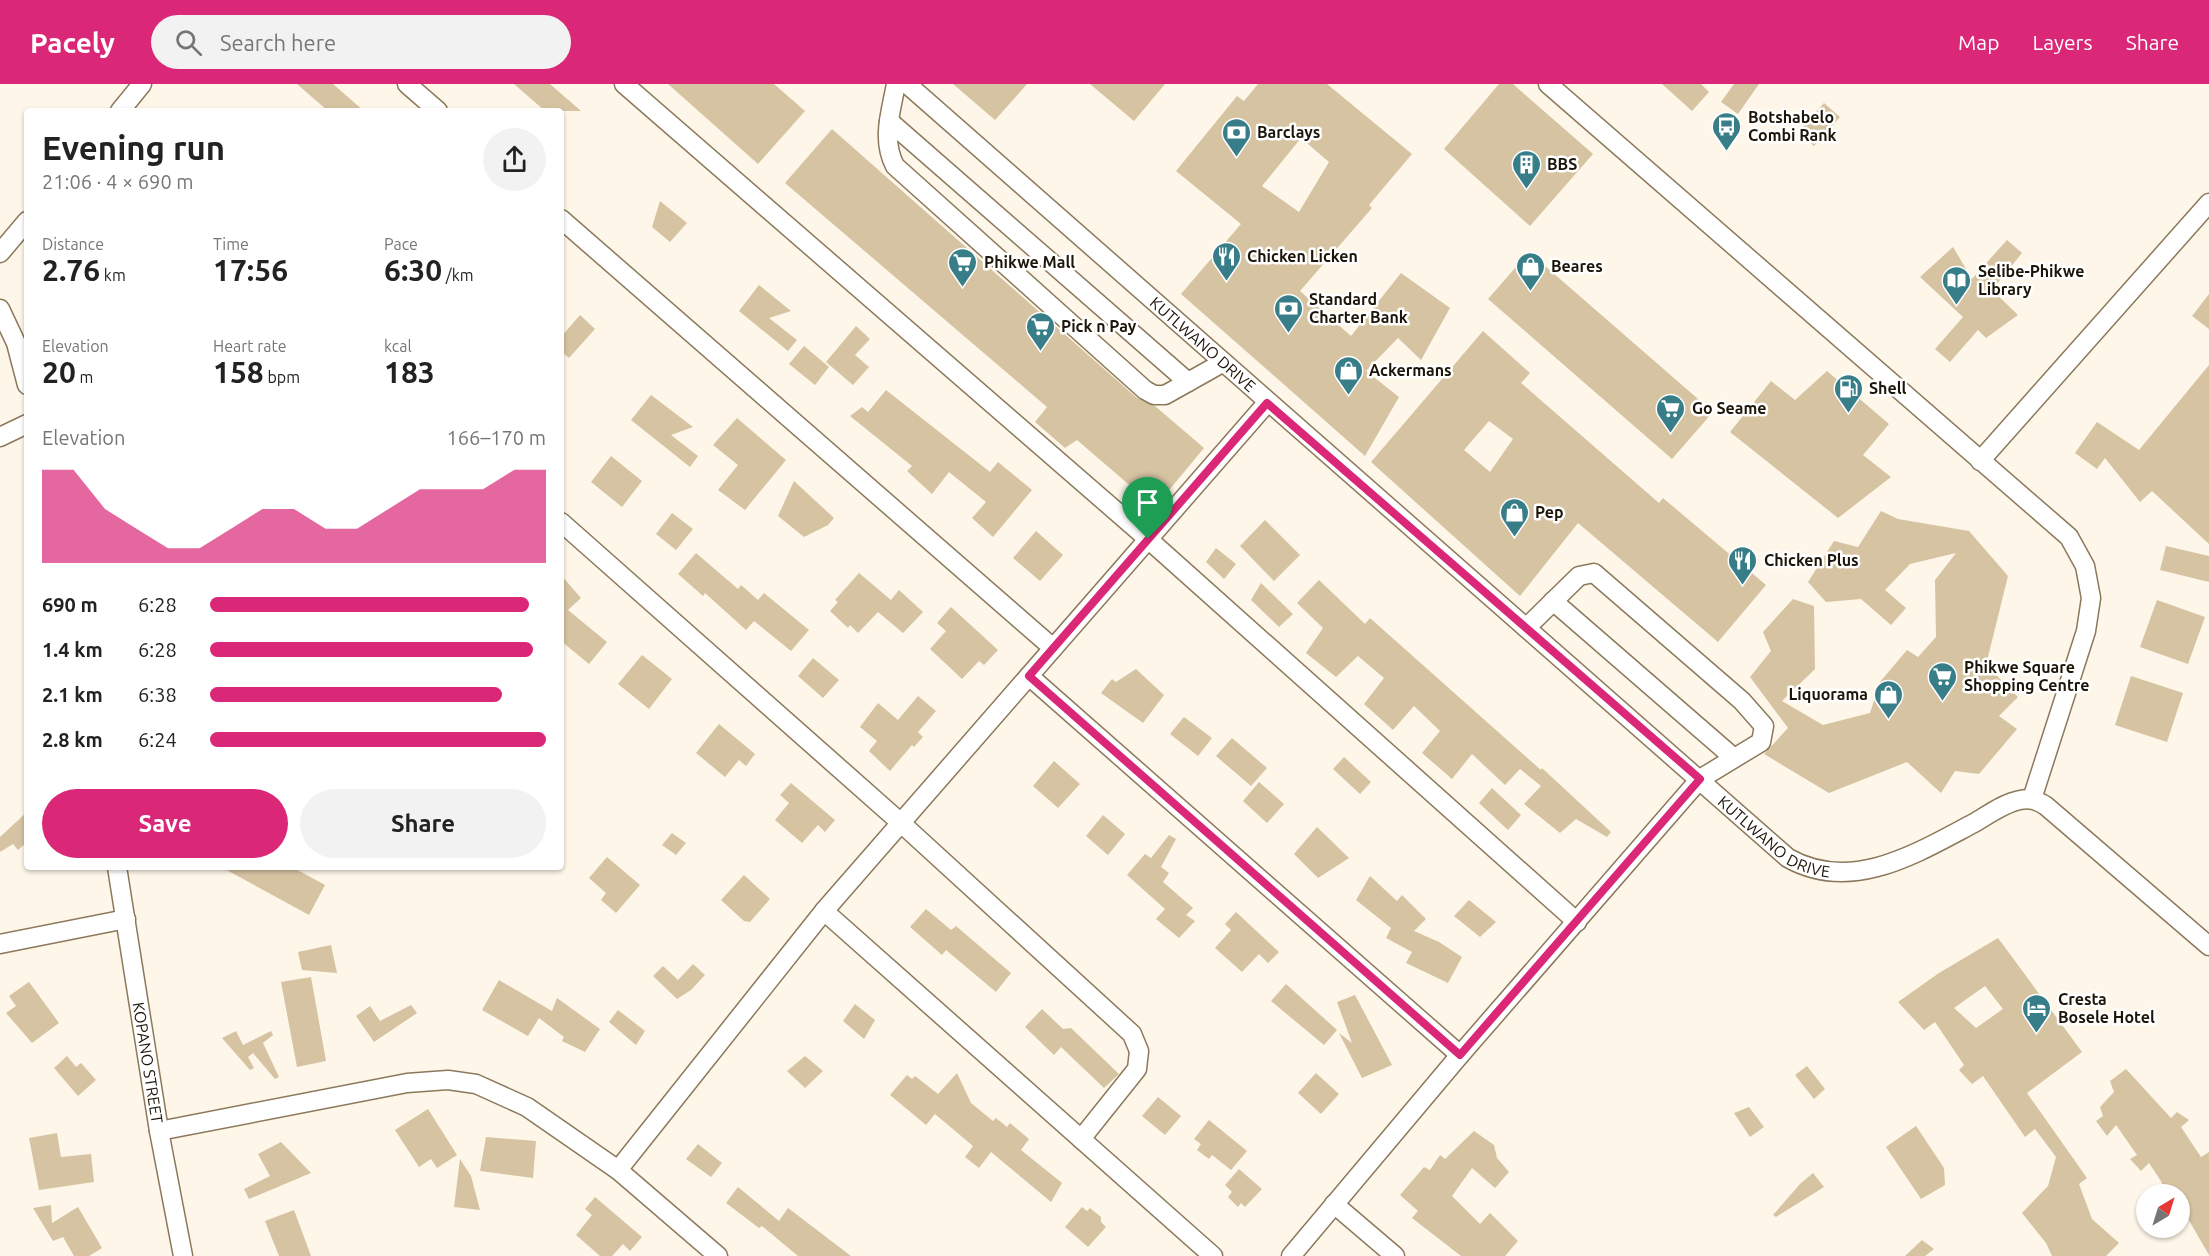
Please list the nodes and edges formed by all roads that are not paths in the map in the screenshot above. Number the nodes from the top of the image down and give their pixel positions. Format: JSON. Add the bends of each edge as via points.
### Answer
{"nodes":[{"id":1,"x":142,"y":84,"type":"edge"},
{"id":2,"x":407,"y":84,"type":"edge"},
{"id":3,"x":624,"y":84,"type":"edge"},
{"id":4,"x":896,"y":84,"type":"edge"},
{"id":5,"x":907,"y":84,"type":"edge"},
{"id":6,"x":1548,"y":84,"type":"edge"},
{"id":7,"x":122,"y":108,"type":"edge"},
{"id":8,"x":435,"y":108,"type":"edge"},
{"id":9,"x":889,"y":121,"type":"junction"},
{"id":10,"x":2206,"y":212,"type":"edge"},
{"id":11,"x":564,"y":222,"type":"edge"},
{"id":12,"x":24,"y":225,"type":"edge"},
{"id":13,"x":0,"y":253,"type":"edge"},
{"id":14,"x":0,"y":309,"type":"edge"},
{"id":15,"x":1222,"y":363,"type":"junction"},
{"id":16,"x":24,"y":374,"type":"edge"},
{"id":17,"x":1188,"y":382,"type":"junction"},
{"id":18,"x":1267,"y":403,"type":"junction"},
{"id":19,"x":24,"y":425,"type":"edge"},
{"id":20,"x":0,"y":437,"type":"edge"},
{"id":21,"x":1980,"y":461,"type":"junction"},
{"id":22,"x":564,"y":525,"type":"edge"},
{"id":23,"x":1148,"y":539,"type":"junction"},
{"id":24,"x":1553,"y":601,"type":"junction"},
{"id":25,"x":1526,"y":628,"type":"junction"},
{"id":26,"x":1053,"y":648,"type":"junction"},
{"id":27,"x":1029,"y":676,"type":"junction"},
{"id":28,"x":1734,"y":758,"type":"junction"},
{"id":29,"x":1700,"y":779,"type":"junction"},
{"id":30,"x":2032,"y":799,"type":"junction"},
{"id":31,"x":901,"y":823,"type":"junction"},
{"id":32,"x":118,"y":870,"type":"edge"},
{"id":33,"x":824,"y":911,"type":"junction"},
{"id":34,"x":126,"y":920,"type":"junction"},
{"id":35,"x":1576,"y":922,"type":"junction"},
{"id":36,"x":0,"y":944,"type":"edge"},
{"id":37,"x":2209,"y":946,"type":"edge"},
{"id":38,"x":1460,"y":1055,"type":"junction"},
{"id":39,"x":159,"y":1131,"type":"junction"},
{"id":40,"x":1081,"y":1139,"type":"junction"},
{"id":41,"x":618,"y":1170,"type":"junction"},
{"id":42,"x":1334,"y":1204,"type":"junction"},
{"id":43,"x":183,"y":1256,"type":"edge"},
{"id":44,"x":717,"y":1256,"type":"edge"},
{"id":45,"x":1213,"y":1256,"type":"edge"},
{"id":46,"x":1291,"y":1256,"type":"edge"},
{"id":47,"x":1395,"y":1256,"type":"edge"}],
"edges":[{"from":1,"to":7,"type":"street"},
{"from":2,"to":8,"type":"street"},
{"from":3,"to":23,"type":"street"},
{"from":4,"to":9,"type":"street"},
{"from":5,"to":15,"type":"street","name":"KUTLWANO DRIVE"},
{"from":6,"to":21,"type":"street"},
{"from":9,"to":17,"type":"street"},
{"from":9,"to":17,"type":"street","via":[[886,134],[895,166],[1145,390],[1165,395]]},
{"from":10,"to":21,"type":"street"},
{"from":11,"to":26,"type":"street"},
{"from":12,"to":13,"type":"street"},
{"from":14,"to":16,"type":"street","via":[[16,343]]},
{"from":15,"to":17,"type":"street"},
{"from":15,"to":18,"type":"street","name":"KUTLWANO DRIVE"},
{"from":18,"to":23,"type":"street"},
{"from":18,"to":25,"type":"street","name":"KUTLWANO DRIVE"},
{"from":19,"to":20,"type":"street"},
{"from":21,"to":30,"type":"street","via":[[2069,537],[2081,554],[2090,582],[2086,631]]},
{"from":22,"to":31,"type":"street"},
{"from":23,"to":26,"type":"street"},
{"from":23,"to":35,"type":"street"},
{"from":24,"to":25,"type":"street"},
{"from":24,"to":28,"type":"street"},
{"from":24,"to":28,"type":"street","via":[[1579,576],[1594,573],[1742,701],[1764,726],[1761,742]]},
{"from":25,"to":29,"type":"street","name":"KUTLWANO DRIVE"},
{"from":26,"to":27,"type":"street"},
{"from":27,"to":31,"type":"street"},
{"from":27,"to":38,"type":"street"},
{"from":28,"to":29,"type":"street"},
{"from":29,"to":30,"type":"street","name":"KUTLWANO DRIVE","via":[[1788,858],[1808,868],[1848,874],[1893,863],[2010,803]]},
{"from":29,"to":35,"type":"street"},
{"from":30,"to":37,"type":"street","via":[[2046,806]]},
{"from":31,"to":33,"type":"street"},
{"from":31,"to":40,"type":"street","via":[[1137,1041],[1137,1069]]},
{"from":32,"to":34,"type":"street","name":"KOPANO STREET"},
{"from":33,"to":40,"type":"street"},
{"from":33,"to":41,"type":"street"},
{"from":34,"to":36,"type":"street"},
{"from":34,"to":39,"type":"street","name":"KOPANO STREET"},
{"from":35,"to":38,"type":"street"},
{"from":38,"to":42,"type":"street"},
{"from":39,"to":41,"type":"street","via":[[407,1083],[448,1080],[501,1093]]},
{"from":39,"to":43,"type":"street","name":"KOPANO STREET"},
{"from":40,"to":45,"type":"street"},
{"from":41,"to":44,"type":"street"},
{"from":42,"to":46,"type":"street"},
{"from":42,"to":47,"type":"street"}]}
